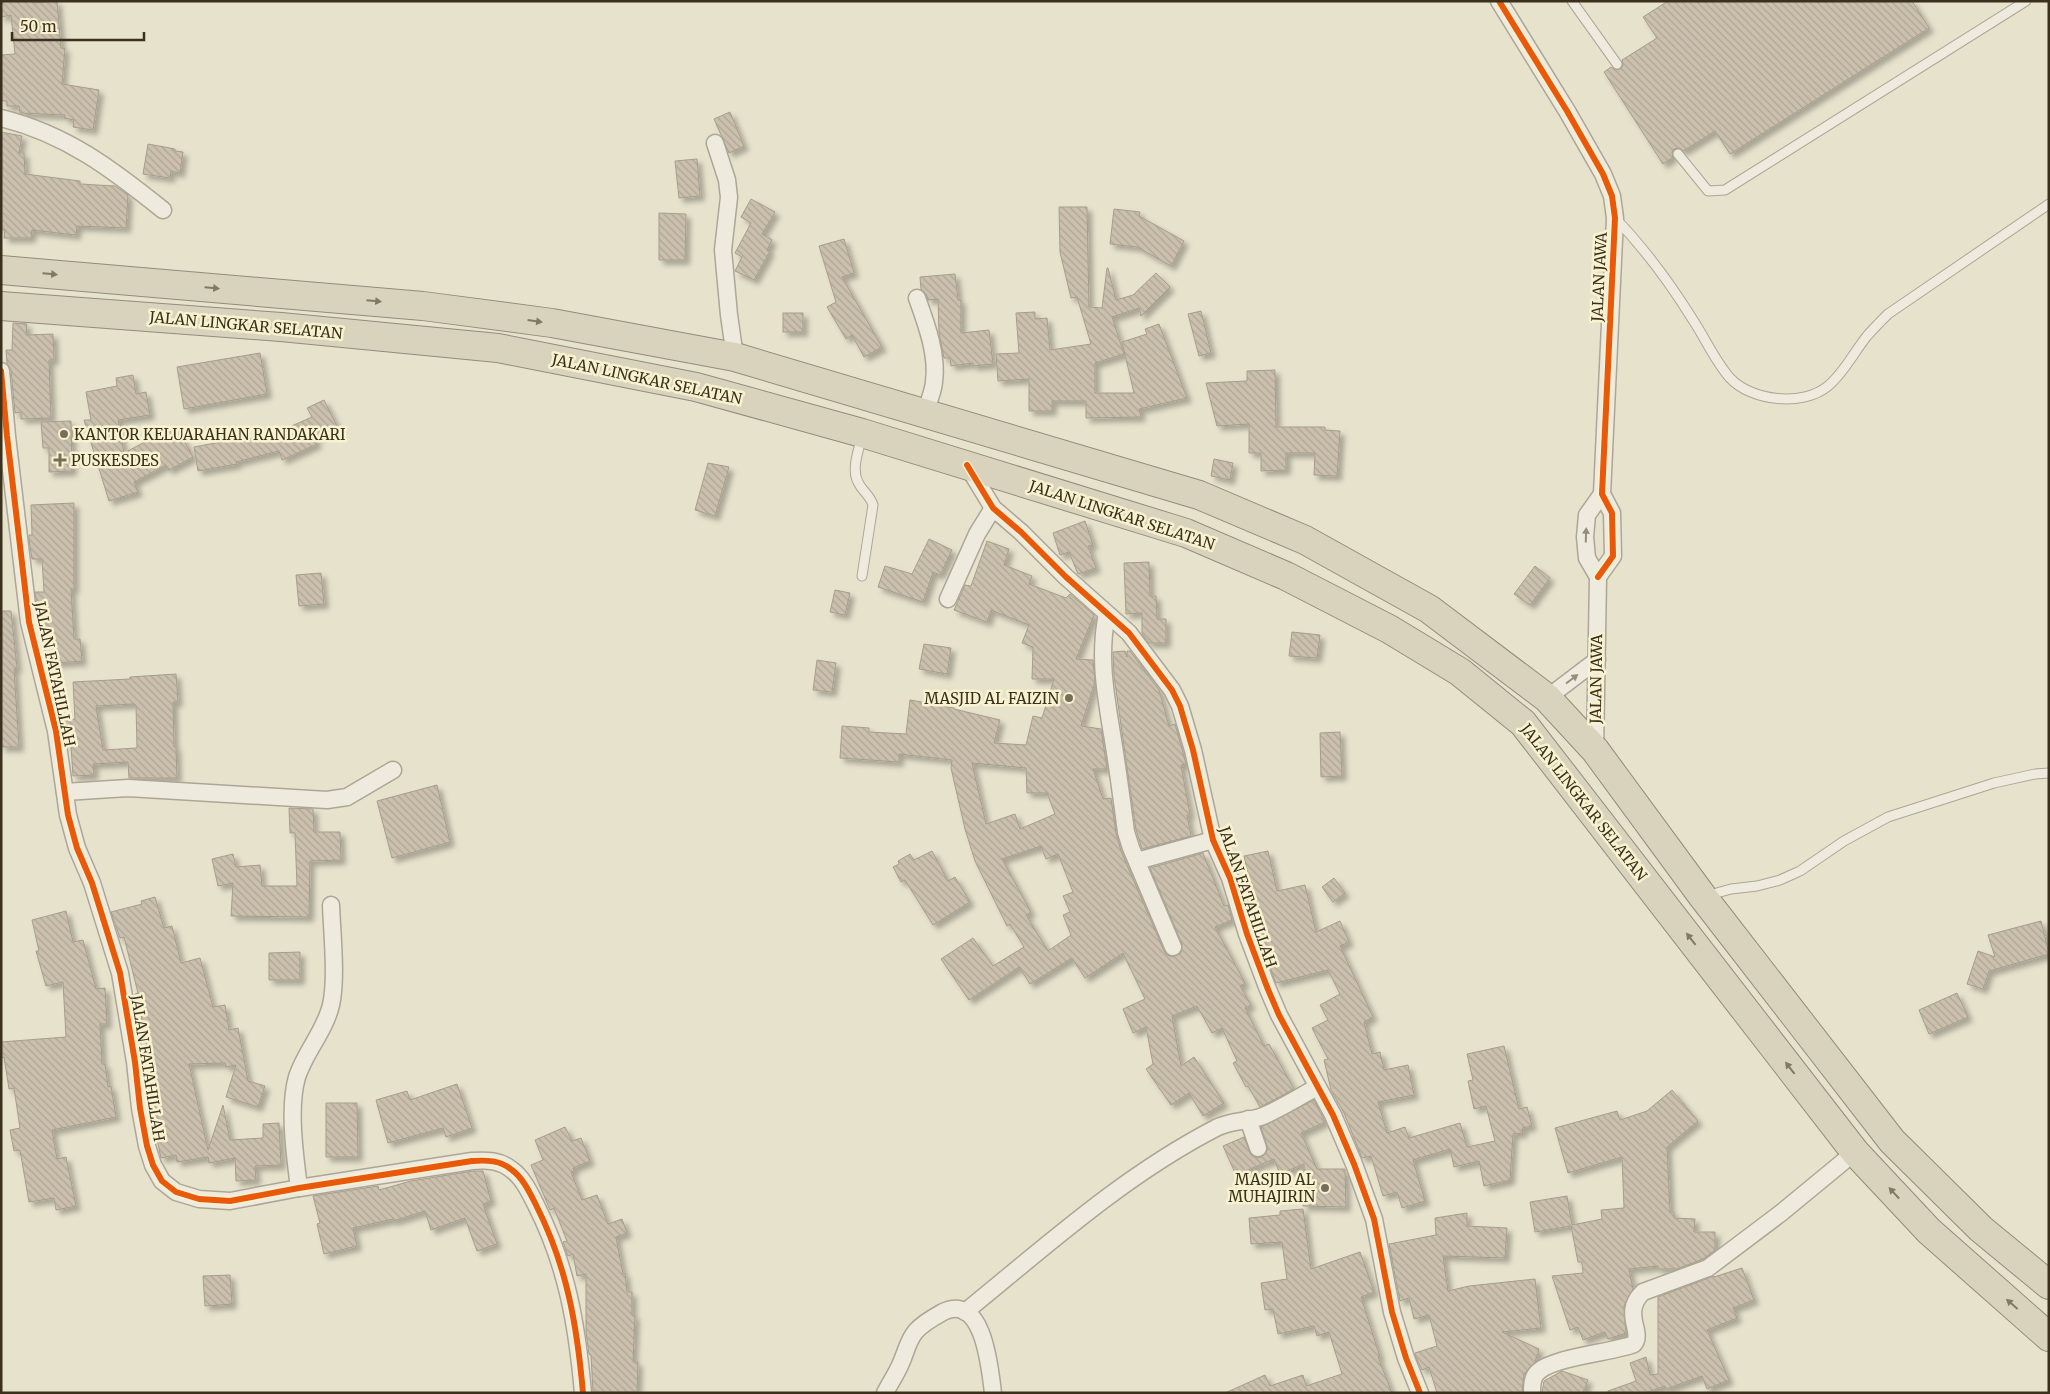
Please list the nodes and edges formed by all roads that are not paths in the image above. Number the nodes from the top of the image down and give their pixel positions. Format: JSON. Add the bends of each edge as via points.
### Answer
{"nodes":[{"id":1,"x":1499,"y":1,"type":"edge"},
{"id":2,"x":1572,"y":1,"type":"edge"},
{"id":3,"x":2026,"y":1,"type":"edge"},
{"id":4,"x":1617,"y":64,"type":"dead end"},
{"id":5,"x":1,"y":118,"type":"edge"},
{"id":6,"x":715,"y":143,"type":"dead end"},
{"id":7,"x":1678,"y":154,"type":"dead end"},
{"id":8,"x":2049,"y":204,"type":"edge"},
{"id":9,"x":163,"y":210,"type":"dead end"},
{"id":10,"x":1615,"y":218,"type":"junction"},
{"id":11,"x":1,"y":270,"type":"edge"},
{"id":12,"x":282,"y":294,"type":"junction"},
{"id":13,"x":917,"y":298,"type":"dead end"},
{"id":14,"x":1,"y":306,"type":"edge"},
{"id":15,"x":281,"y":327,"type":"junction"},
{"id":16,"x":735,"y":357,"type":"junction"},
{"id":17,"x":1,"y":371,"type":"edge"},
{"id":18,"x":925,"y":413,"type":"junction"},
{"id":19,"x":862,"y":433,"type":"junction"},
{"id":20,"x":967,"y":465,"type":"junction"},
{"id":21,"x":1602,"y":494,"type":"junction"},
{"id":22,"x":993,"y":508,"type":"junction"},
{"id":23,"x":862,"y":576,"type":"dead end"},
{"id":24,"x":1598,"y":577,"type":"junction"},
{"id":25,"x":948,"y":599,"type":"dead end"},
{"id":26,"x":1106,"y":614,"type":"junction"},
{"id":27,"x":1474,"y":642,"type":"junction"},
{"id":28,"x":1597,"y":660,"type":"junction"},
{"id":29,"x":1460,"y":672,"type":"junction"},
{"id":30,"x":1547,"y":698,"type":"junction"},
{"id":31,"x":1595,"y":750,"type":"junction"},
{"id":32,"x":393,"y":770,"type":"dead end"},
{"id":33,"x":2049,"y":773,"type":"edge"},
{"id":34,"x":66,"y":792,"type":"junction"},
{"id":35,"x":1213,"y":840,"type":"junction"},
{"id":36,"x":1137,"y":861,"type":"junction"},
{"id":37,"x":1704,"y":897,"type":"junction"},
{"id":38,"x":331,"y":905,"type":"dead end"},
{"id":39,"x":1173,"y":947,"type":"dead end"},
{"id":40,"x":1317,"y":1088,"type":"junction"},
{"id":41,"x":1248,"y":1119,"type":"junction"},
{"id":42,"x":1258,"y":1148,"type":"dead end"},
{"id":43,"x":1855,"y":1152,"type":"junction"},
{"id":44,"x":299,"y":1188,"type":"junction"},
{"id":45,"x":2049,"y":1285,"type":"edge"},
{"id":46,"x":965,"y":1312,"type":"junction"},
{"id":47,"x":2049,"y":1336,"type":"edge"},
{"id":48,"x":583,"y":1393,"type":"edge"},
{"id":49,"x":885,"y":1393,"type":"edge"},
{"id":50,"x":993,"y":1393,"type":"edge"},
{"id":51,"x":1420,"y":1393,"type":"edge"},
{"id":52,"x":1532,"y":1393,"type":"edge"}],
"edges":[{"from":1,"to":10,"type":"street","name":"JALAN JAWA","via":[[1603,174],[1612,196]]},
{"from":2,"to":4,"type":"lane"},
{"from":3,"to":7,"type":"lane","via":[[1725,190],[1708,191]]},
{"from":5,"to":9,"type":"street","via":[[48,132],[76,147],[104,164]]},
{"from":6,"to":16,"type":"street","via":[[729,197],[723,250]]},
{"from":8,"to":10,"type":"lane","via":[[1888,314],[1827,387],[1812,395],[1776,399],[1744,390],[1730,378],[1671,286]]},
{"from":10,"to":21,"type":"street","name":"JALAN JAWA"},
{"from":11,"to":12,"type":"highway","one_way":true},
{"from":12,"to":15,"type":"highway"},
{"from":12,"to":16,"type":"highway","one_way":true,"via":[[423,306],[552,323]]},
{"from":13,"to":18,"type":"street","via":[[928,332],[935,373]]},
{"from":14,"to":15,"type":"highway","name":"JALAN LINGKAR SELATAN"},
{"from":15,"to":19,"type":"highway","name":"JALAN LINGKAR SELATAN","via":[[498,348],[696,387]]},
{"from":16,"to":18,"type":"highway"},
{"from":17,"to":34,"type":"street","name":"JALAN FATAHILLAH","via":[[29,622],[56,731]]},
{"from":18,"to":27,"type":"highway","via":[[1200,495],[1305,540],[1429,609]]},
{"from":19,"to":20,"type":"highway","name":"JALAN LINGKAR SELATAN"},
{"from":19,"to":23,"type":"lane","via":[[856,476],[873,505]]},
{"from":20,"to":22,"type":"street","name":"JALAN FATAHILLAH"},
{"from":20,"to":29,"type":"highway","name":"JALAN LINGKAR SELATAN","via":[[1186,533],[1295,580],[1389,629]]},
{"from":21,"to":24,"type":"street","name":"JALAN JAWA","via":[[1612,513],[1614,556]]},
{"from":24,"to":21,"type":"street","name":"JALAN JAWA","one_way":true,"via":[[1587,558],[1585,537],[1587,515]]},
{"from":22,"to":25,"type":"street","via":[[977,534]]},
{"from":22,"to":26,"type":"street","name":"JALAN FATAHILLAH"},
{"from":24,"to":28,"type":"street","name":"JALAN JAWA"},
{"from":26,"to":35,"type":"street","name":"JALAN FATAHILLAH","via":[[1138,644],[1180,706]]},
{"from":26,"to":36,"type":"street","via":[[1102,643],[1107,709],[1126,832]]},
{"from":27,"to":29,"type":"highway"},
{"from":27,"to":30,"type":"highway"},
{"from":30,"to":28,"type":"street","one_way":true},
{"from":28,"to":31,"type":"street","name":"JALAN JAWA"},
{"from":43,"to":29,"type":"highway","name":"JALAN LINGKAR SELATAN","one_way":true,"via":[[1523,723]]},
{"from":30,"to":31,"type":"highway"},
{"from":31,"to":37,"type":"highway"},
{"from":32,"to":34,"type":"street","via":[[347,797],[327,800],[138,788]]},
{"from":33,"to":37,"type":"lane","via":[[1994,783],[1888,817],[1780,880]]},
{"from":34,"to":44,"type":"street","name":"JALAN FATAHILLAH","via":[[77,848],[92,883],[120,973],[147,1146],[152,1165],[162,1182],[176,1192],[199,1199],[230,1201]]},
{"from":35,"to":36,"type":"street"},
{"from":35,"to":40,"type":"street","name":"JALAN FATAHILLAH","via":[[1230,878],[1267,987]]},
{"from":36,"to":39,"type":"street"},
{"from":37,"to":45,"type":"highway","via":[[1892,1141],[1980,1229]]},
{"from":38,"to":44,"type":"street","via":[[334,971],[331,1004],[297,1077],[294,1092],[294,1150]]},
{"from":40,"to":41,"type":"street","via":[[1262,1116]]},
{"from":40,"to":51,"type":"street","name":"JALAN FATAHILLAH","via":[[1343,1137],[1374,1219],[1392,1312]]},
{"from":41,"to":42,"type":"street"},
{"from":41,"to":46,"type":"street","via":[[1217,1127],[1105,1198]]},
{"from":47,"to":43,"type":"highway","name":"JALAN LINGKAR SELATAN","one_way":true,"via":[[1929,1231]]},
{"from":43,"to":52,"type":"street","via":[[1708,1268],[1643,1292],[1636,1298],[1632,1316],[1637,1336],[1634,1344],[1549,1365],[1536,1374]]},
{"from":44,"to":48,"type":"street","name":"JALAN FATAHILLAH","via":[[472,1161],[492,1160],[513,1170],[540,1213],[565,1275]]},
{"from":46,"to":49,"type":"street","via":[[948,1310],[916,1331]]},
{"from":46,"to":50,"type":"street","via":[[974,1319],[982,1334]]}]}
